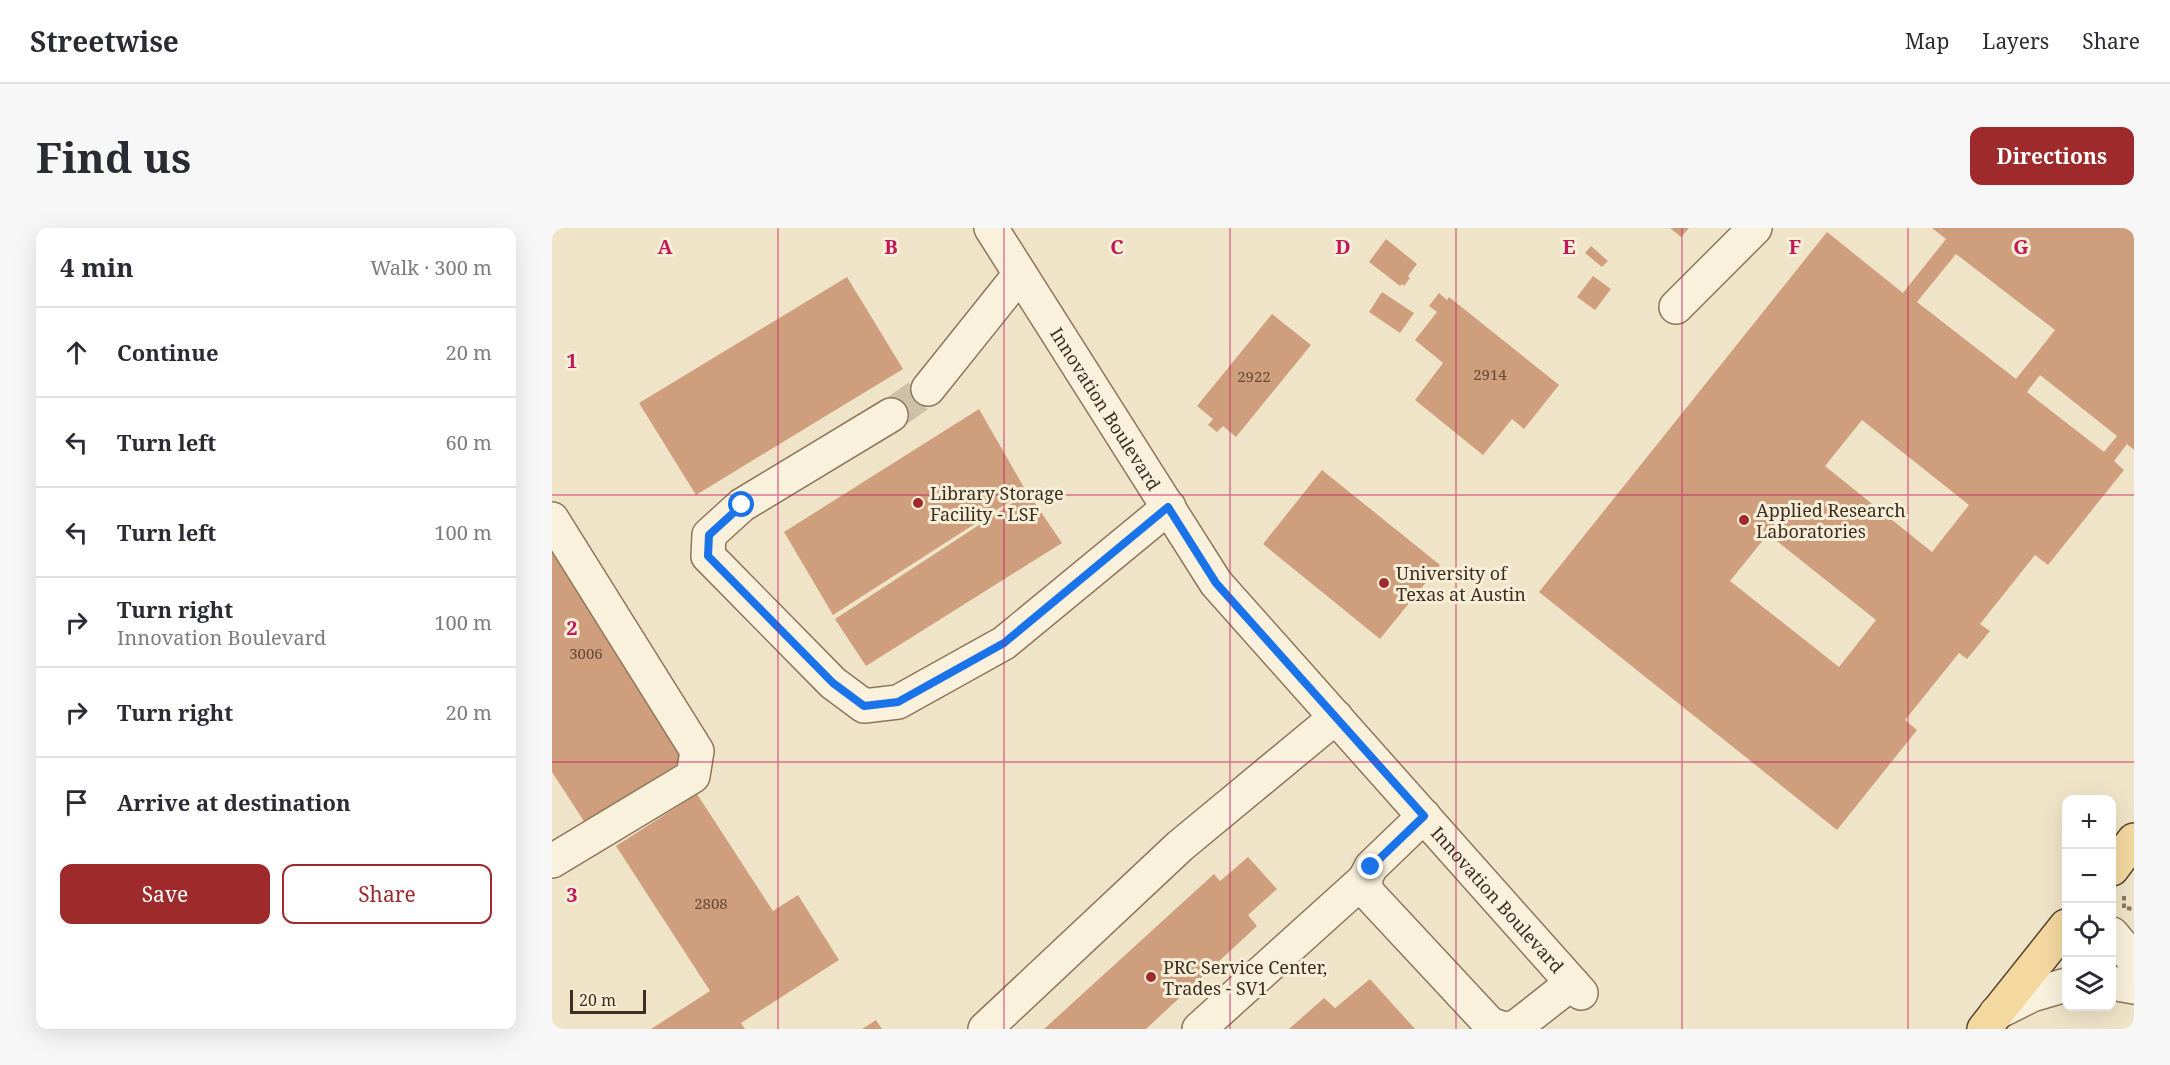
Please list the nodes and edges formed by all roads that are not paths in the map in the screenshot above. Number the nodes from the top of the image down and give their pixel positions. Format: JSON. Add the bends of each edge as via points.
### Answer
{"nodes":[{"id":1,"x":992,"y":228,"type":"edge"},
{"id":2,"x":1755,"y":228,"type":"edge"},
{"id":3,"x":1020,"y":274,"type":"junction"},
{"id":4,"x":1676,"y":307,"type":"dead end"},
{"id":5,"x":928,"y":389,"type":"tunnel mouth"},
{"id":6,"x":891,"y":415,"type":"tunnel mouth"},
{"id":7,"x":1168,"y":507,"type":"junction"},
{"id":8,"x":552,"y":519,"type":"edge"},
{"id":9,"x":1336,"y":717,"type":"junction"},
{"id":10,"x":1424,"y":816,"type":"junction"},
{"id":11,"x":2134,"y":840,"type":"edge"},
{"id":12,"x":552,"y":861,"type":"edge"},
{"id":13,"x":1365,"y":879,"type":"junction"},
{"id":14,"x":2118,"y":882,"type":"edge"},
{"id":15,"x":2062,"y":932,"type":"edge"},
{"id":16,"x":2116,"y":938,"type":"edge"},
{"id":17,"x":2134,"y":960,"type":"edge"},
{"id":18,"x":2116,"y":984,"type":"edge"},
{"id":19,"x":2062,"y":986,"type":"edge"},
{"id":20,"x":2134,"y":987,"type":"edge"},
{"id":21,"x":1990,"y":1021,"type":"edge"},
{"id":22,"x":985,"y":1029,"type":"edge"},
{"id":23,"x":1199,"y":1029,"type":"edge"}],
"edges":[{"from":1,"to":3,"type":"street","name":"Innovation Boulevard"},
{"from":2,"to":4,"type":"street"},
{"from":3,"to":5,"type":"street"},
{"from":3,"to":7,"type":"street","name":"Innovation Boulevard"},
{"from":6,"to":7,"type":"street","via":[[742,505],[709,535],[708,556],[833,683],[864,706],[898,702],[1004,643]]},
{"from":7,"to":9,"type":"street","name":"Innovation Boulevard","via":[[1216,583]]},
{"from":8,"to":12,"type":"street","via":[[697,752],[693,776]]},
{"from":9,"to":10,"type":"street","name":"Innovation Boulevard"},
{"from":9,"to":22,"type":"street","via":[[1180,846]]},
{"from":10,"to":13,"type":"street","via":[[1371,867]]},
{"from":10,"to":13,"type":"street","name":"Innovation Boulevard","via":[[1576,988],[1516,1027],[1504,1029],[1490,1024],[1367,892]]},
{"from":11,"to":14,"type":"main road"},
{"from":13,"to":23,"type":"street"},
{"from":15,"to":21,"type":"main road"},
{"from":16,"to":17,"type":"street"},
{"from":18,"to":20,"type":"street"},
{"from":19,"to":21,"type":"street","via":[[2031,995]]}]}
